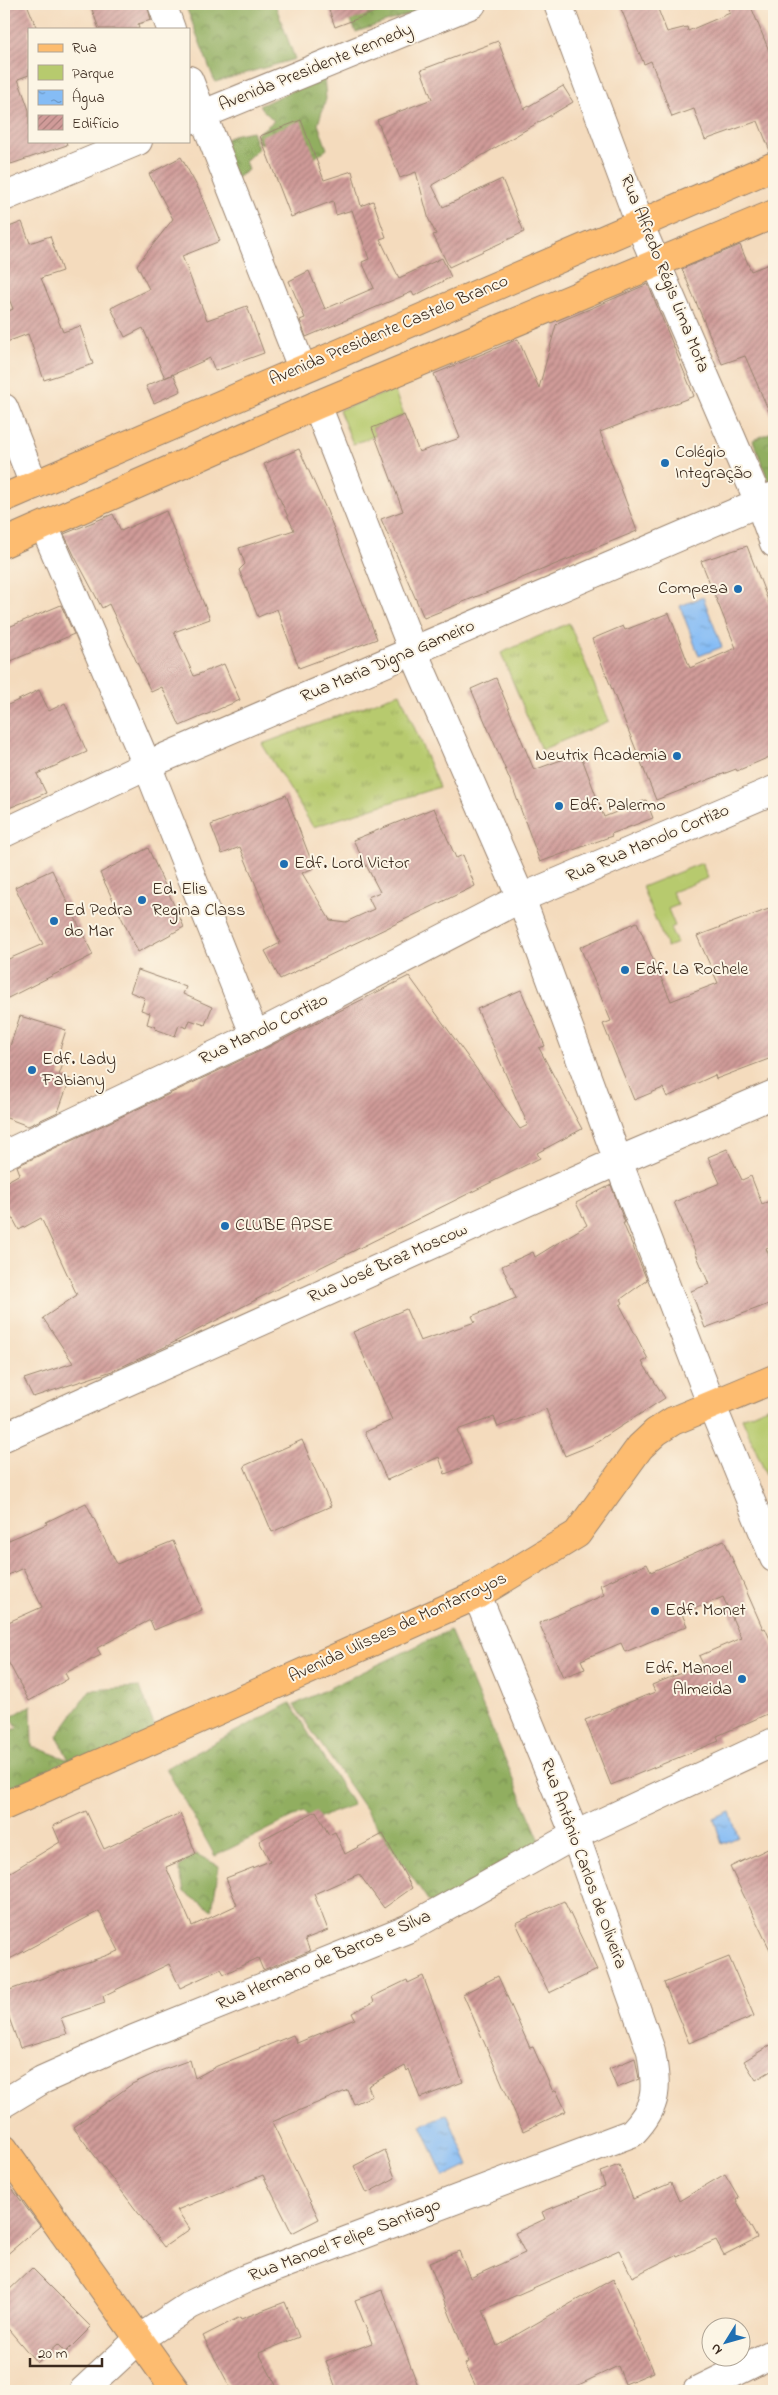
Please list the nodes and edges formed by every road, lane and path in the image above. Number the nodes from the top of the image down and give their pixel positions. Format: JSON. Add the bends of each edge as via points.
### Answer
{"nodes":[{"id":1,"x":162,"y":4,"type":"edge"},
{"id":2,"x":472,"y":4,"type":"edge"},
{"id":3,"x":558,"y":4,"type":"edge"},
{"id":4,"x":171,"y":28,"type":"edge"},
{"id":5,"x":190,"y":86,"type":"edge"},
{"id":6,"x":195,"y":118,"type":"edge"},
{"id":7,"x":136,"y":142,"type":"edge"},
{"id":8,"x":774,"y":166,"type":"edge"},
{"id":9,"x":4,"y":197,"type":"edge"},
{"id":10,"x":774,"y":214,"type":"edge"},
{"id":11,"x":641,"y":223,"type":"junction"},
{"id":12,"x":657,"y":263,"type":"junction"},
{"id":13,"x":302,"y":368,"type":"junction"},
{"id":14,"x":317,"y":405,"type":"junction"},
{"id":15,"x":4,"y":408,"type":"edge"},
{"id":16,"x":34,"y":484,"type":"junction"},
{"id":17,"x":4,"y":498,"type":"edge"},
{"id":18,"x":767,"y":499,"type":"edge"},
{"id":19,"x":44,"y":526,"type":"junction"},
{"id":20,"x":774,"y":542,"type":"edge"},
{"id":21,"x":4,"y":544,"type":"edge"},
{"id":22,"x":413,"y":651,"type":"junction"},
{"id":23,"x":147,"y":765,"type":"junction"},
{"id":24,"x":774,"y":790,"type":"edge"},
{"id":25,"x":4,"y":833,"type":"edge"},
{"id":26,"x":521,"y":898,"type":"junction"},
{"id":27,"x":256,"y":1036,"type":"junction"},
{"id":28,"x":774,"y":1094,"type":"edge"},
{"id":29,"x":4,"y":1155,"type":"edge"},
{"id":30,"x":618,"y":1161,"type":"junction"},
{"id":31,"x":774,"y":1378,"type":"edge"},
{"id":32,"x":712,"y":1406,"type":"junction"},
{"id":33,"x":4,"y":1437,"type":"edge"},
{"id":34,"x":774,"y":1558,"type":"edge"},
{"id":35,"x":477,"y":1595,"type":"junction"},
{"id":36,"x":774,"y":1742,"type":"edge"},
{"id":37,"x":4,"y":1806,"type":"edge"},
{"id":38,"x":575,"y":1835,"type":"junction"},
{"id":39,"x":4,"y":2103,"type":"edge"},
{"id":40,"x":632,"y":2133,"type":"joint"},
{"id":41,"x":4,"y":2149,"type":"edge"},
{"id":42,"x":139,"y":2339,"type":"junction"},
{"id":43,"x":774,"y":2353,"type":"edge"},
{"id":44,"x":83,"y":2391,"type":"edge"},
{"id":45,"x":176,"y":2391,"type":"edge"},
{"id":46,"x":697,"y":2391,"type":"edge"}],
"edges":[{"from":1,"to":4,"type":"street"},
{"from":2,"to":6,"type":"street","name":"Avenida Presidente Kennedy"},
{"from":3,"to":11,"type":"street","name":"Rua Alfredo Régis Lima Mota"},
{"from":5,"to":6,"type":"street"},
{"from":6,"to":13,"type":"street"},
{"from":7,"to":9,"type":"street"},
{"from":8,"to":11,"type":"main road","name":"Avenida Presidente Castelo Branco"},
{"from":10,"to":12,"type":"main road"},
{"from":11,"to":12,"type":"street","name":"Rua Alfredo Régis Lima Mota"},
{"from":11,"to":13,"type":"main road","name":"Avenida Presidente Castelo Branco"},
{"from":12,"to":14,"type":"main road"},
{"from":12,"to":18,"type":"street","name":"Rua Alfredo Régis Lima Mota"},
{"from":13,"to":16,"type":"main road","name":"Avenida Presidente Castelo Branco"},
{"from":14,"to":19,"type":"main road"},
{"from":14,"to":22,"type":"street"},
{"from":15,"to":16,"type":"street"},
{"from":16,"to":17,"type":"main road","name":"Avenida Presidente Castelo Branco"},
{"from":18,"to":20,"type":"street","name":"Rua Alfredo Régis Lima Mota"},
{"from":18,"to":22,"type":"street","name":"Rua Maria Digna Gameiro"},
{"from":19,"to":21,"type":"main road"},
{"from":19,"to":23,"type":"street"},
{"from":22,"to":23,"type":"street","name":"Rua Maria Digna Gameiro"},
{"from":22,"to":26,"type":"street"},
{"from":23,"to":25,"type":"street","name":"Rua Maria Digna Gameiro"},
{"from":23,"to":27,"type":"street"},
{"from":24,"to":26,"type":"street","name":"Rua Rua Manolo Cortizo"},
{"from":26,"to":27,"type":"street","name":"Rua Manolo Cortizo"},
{"from":26,"to":30,"type":"street"},
{"from":27,"to":29,"type":"street","name":"Rua Manolo Cortizo"},
{"from":28,"to":30,"type":"street","name":"Rua José Braz Moscow"},
{"from":30,"to":32,"type":"street"},
{"from":30,"to":33,"type":"street","name":"Rua José Braz Moscow"},
{"from":31,"to":32,"type":"main road","name":"Avenida Ulisses de Montarroyos"},
{"from":32,"to":34,"type":"street"},
{"from":32,"to":35,"type":"main road","name":"Avenida Ulisses de Montarroyos","via":[[674,1421],[640,1447],[577,1534]]},
{"from":35,"to":37,"type":"main road","name":"Avenida Ulisses de Montarroyos"},
{"from":35,"to":38,"type":"street","name":"Rua Antônio Carlos de Oliveira"},
{"from":36,"to":38,"type":"street","name":"Rua Hermano de Barros e Silva"},
{"from":38,"to":39,"type":"street","name":"Rua Hermano de Barros e Silva","via":[[408,1929],[134,2039],[42,2080]]},
{"from":38,"to":40,"type":"street","name":"Rua Antônio Carlos de Oliveira","via":[[651,2051],[657,2083],[651,2108]]},
{"from":40,"to":42,"type":"street","name":"Rua Manoel Felipe Santiago","via":[[245,2279],[190,2305]]},
{"from":41,"to":42,"type":"main road"},
{"from":42,"to":44,"type":"street","name":"Rua Manoel Felipe Santiago"},
{"from":42,"to":45,"type":"main road"},
{"from":43,"to":46,"type":"street"}]}
